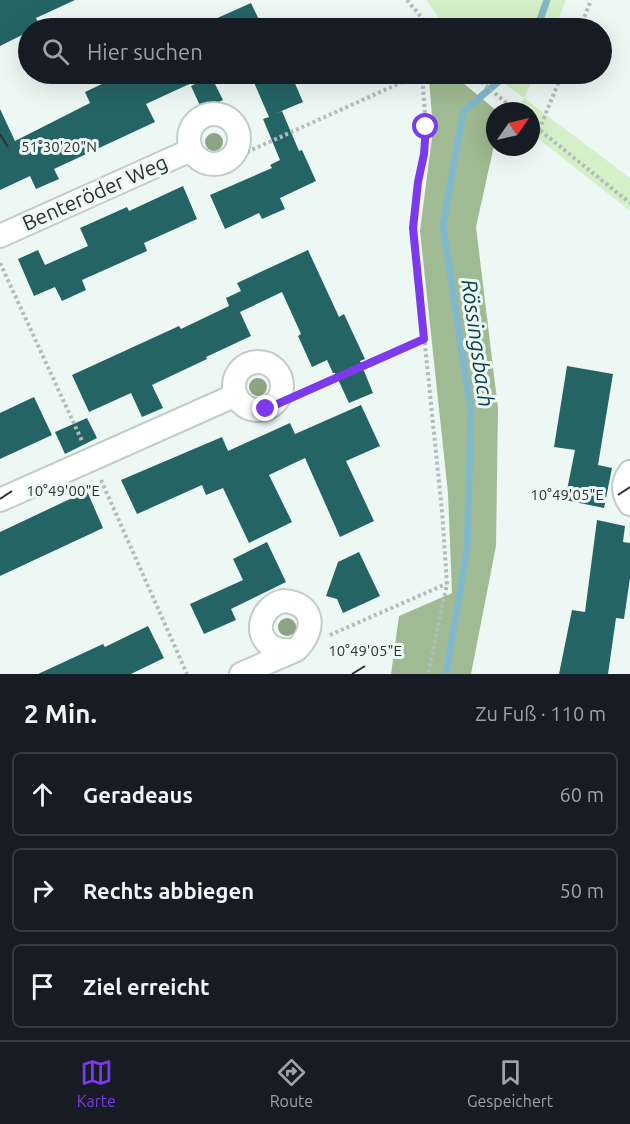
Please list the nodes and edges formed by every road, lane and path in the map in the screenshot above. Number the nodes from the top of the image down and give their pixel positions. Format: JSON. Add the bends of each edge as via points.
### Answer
{"nodes":[{"id":1,"x":408,"y":0,"type":"edge"},
{"id":2,"x":591,"y":0,"type":"edge"},
{"id":3,"x":422,"y":18,"type":"edge"},
{"id":4,"x":584,"y":18,"type":"edge"},
{"id":5,"x":399,"y":84,"type":"edge"},
{"id":6,"x":422,"y":84,"type":"edge"},
{"id":7,"x":483,"y":84,"type":"edge"},
{"id":8,"x":558,"y":84,"type":"edge"},
{"id":9,"x":504,"y":102,"type":"edge"},
{"id":10,"x":540,"y":128,"type":"edge"},
{"id":11,"x":540,"y":131,"type":"edge"},
{"id":12,"x":191,"y":150,"type":"junction"},
{"id":13,"x":225,"y":162,"type":"junction"},
{"id":14,"x":630,"y":203,"type":"edge"},
{"id":15,"x":0,"y":236,"type":"edge"},
{"id":16,"x":424,"y":339,"type":"junction"},
{"id":17,"x":236,"y":395,"type":"junction"},
{"id":18,"x":266,"y":409,"type":"junction"},
{"id":19,"x":630,"y":472,"type":"edge"},
{"id":20,"x":0,"y":500,"type":"edge"},
{"id":21,"x":630,"y":504,"type":"edge"},
{"id":22,"x":447,"y":584,"type":"junction"},
{"id":23,"x":296,"y":650,"type":"joint"},
{"id":24,"x":241,"y":674,"type":"edge"},
{"id":25,"x":428,"y":674,"type":"edge"}],
"edges":[{"from":1,"to":3,"type":"path"},
{"from":2,"to":4,"type":"path"},
{"from":5,"to":13,"type":"path"},
{"from":6,"to":16,"type":"path","via":[[426,127],[413,228]]},
{"from":7,"to":9,"type":"path"},
{"from":8,"to":10,"type":"path"},
{"from":11,"to":14,"type":"path"},
{"from":12,"to":13,"type":"street","name":"Benteröder Weg","via":[[210,164]]},
{"from":12,"to":13,"type":"street","name":"Benteröder Weg","via":[[189,133],[198,119],[214,113],[222,115],[236,125],[239,133],[237,150]]},
{"from":12,"to":15,"type":"street","name":"Benteröder Weg"},
{"from":16,"to":18,"type":"path"},
{"from":16,"to":22,"type":"path"},
{"from":17,"to":18,"type":"street","via":[[252,409]]},
{"from":17,"to":18,"type":"street","via":[[234,387],[239,372],[252,363],[268,364],[280,375],[282,391]]},
{"from":17,"to":20,"type":"street"},
{"from":19,"to":21,"type":"street","via":[[624,486]]},
{"from":22,"to":23,"type":"path"},
{"from":22,"to":25,"type":"path"},
{"from":23,"to":24,"type":"street"}]}
